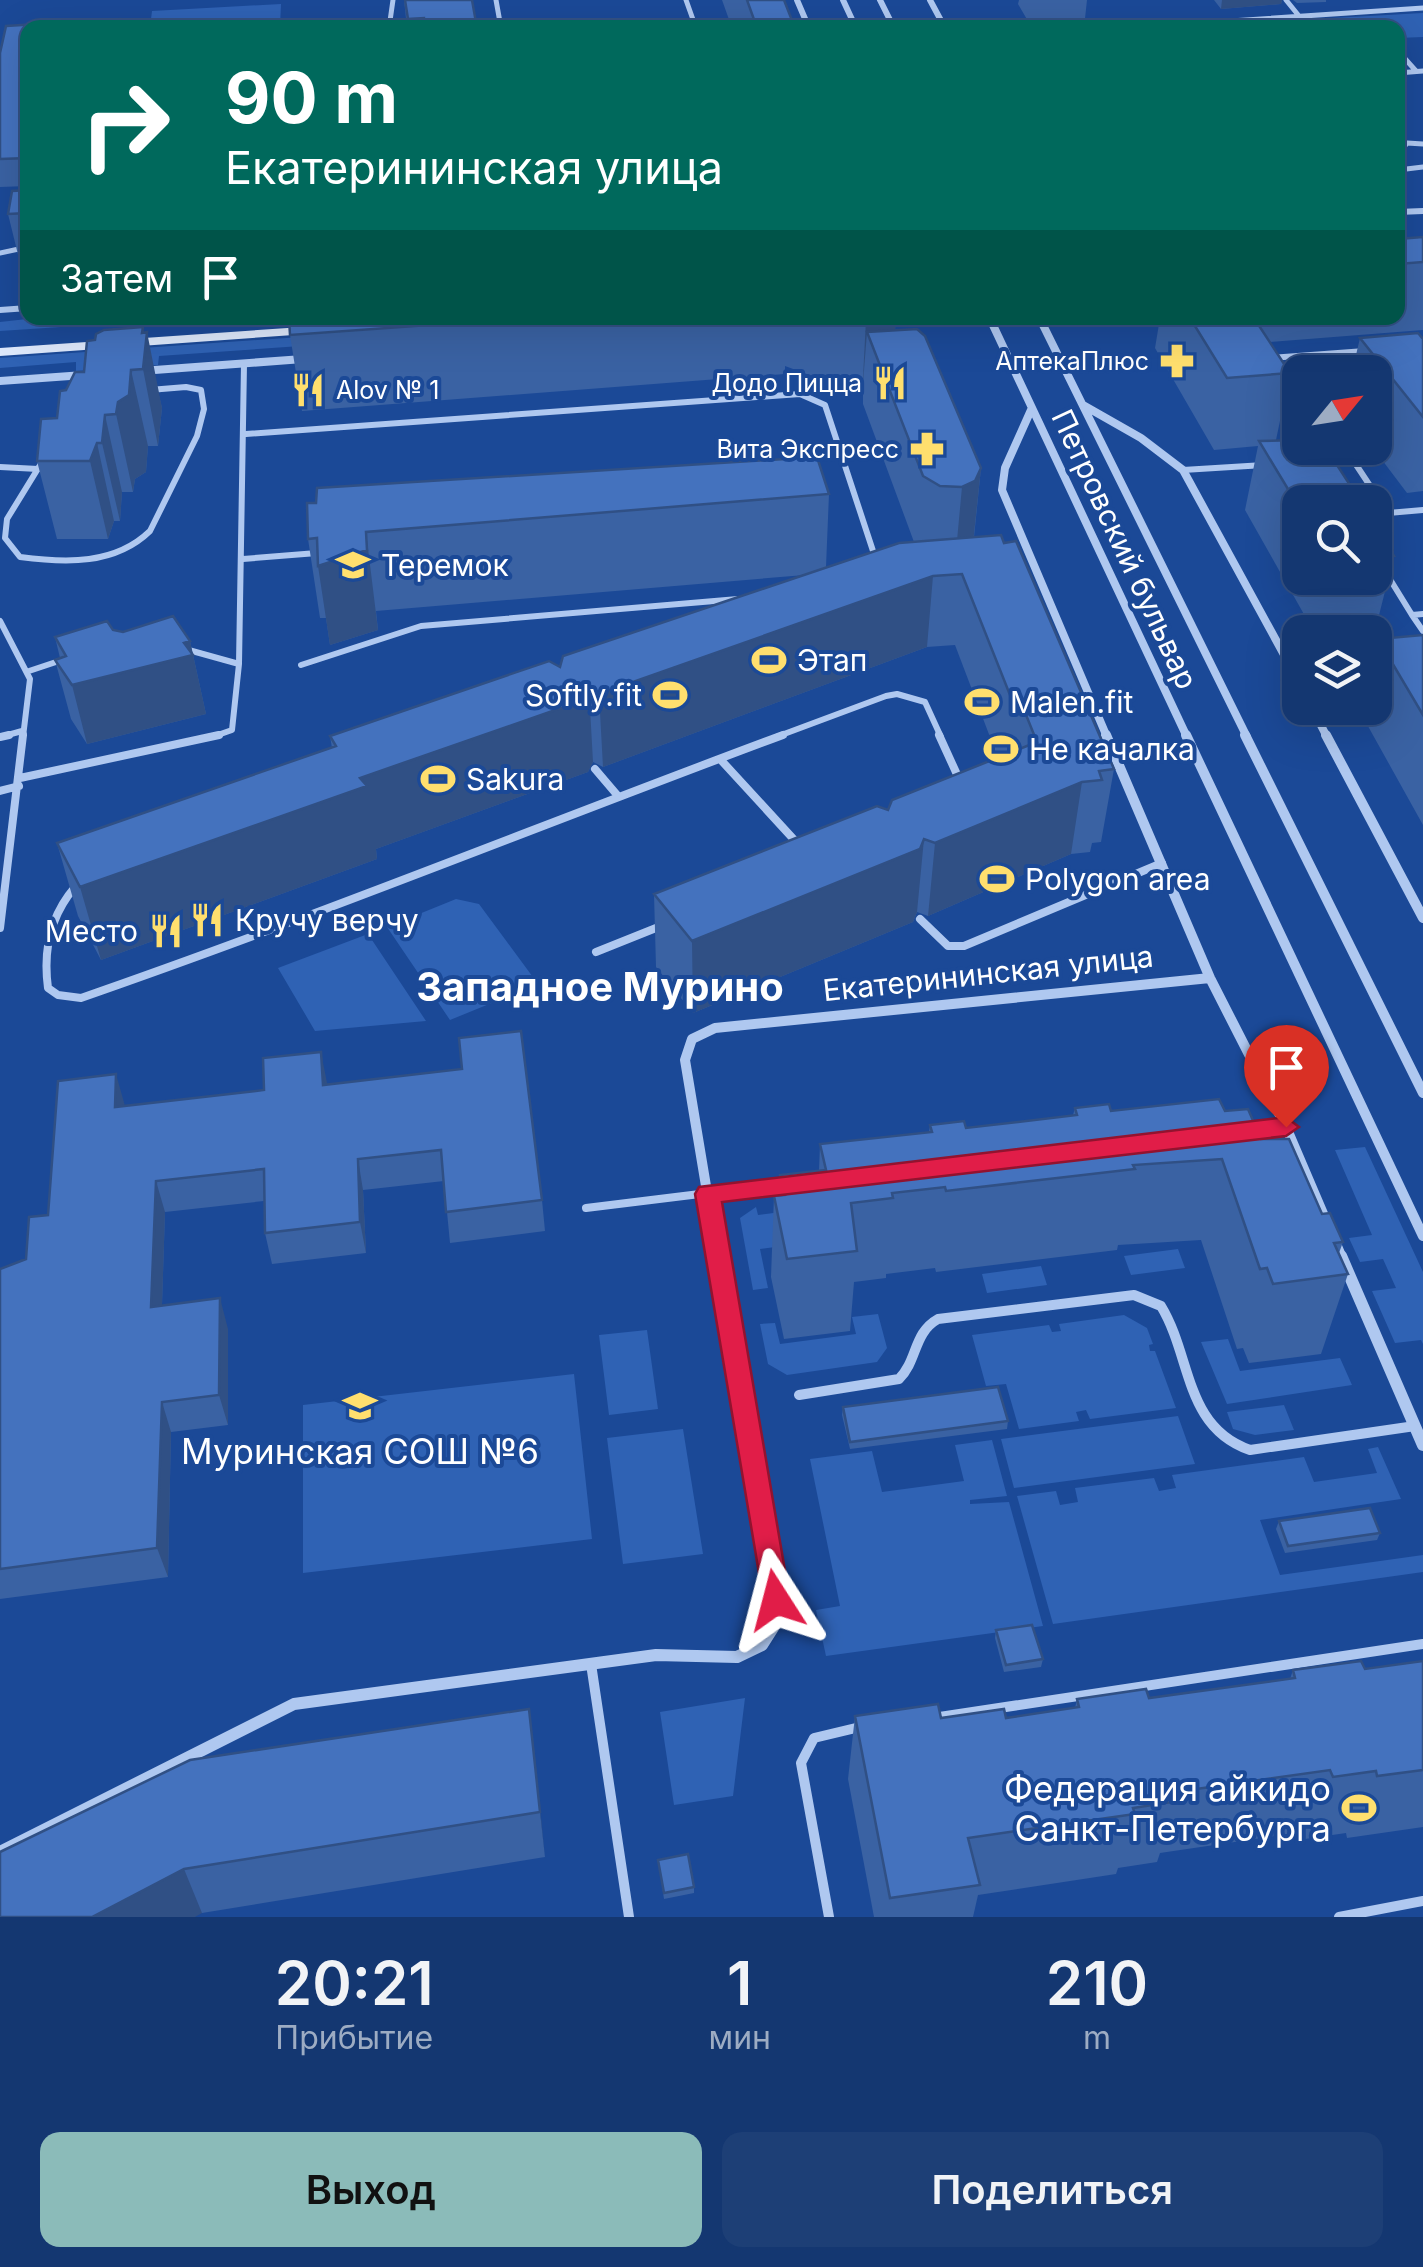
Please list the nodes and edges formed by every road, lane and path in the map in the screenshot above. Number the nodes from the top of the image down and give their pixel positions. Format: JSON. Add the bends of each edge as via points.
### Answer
{"nodes":[{"id":1,"x":1286,"y":0,"type":"edge"},
{"id":2,"x":1423,"y":8,"type":"edge"},
{"id":3,"x":1299,"y":16,"type":"junction"},
{"id":4,"x":1241,"y":20,"type":"edge"},
{"id":5,"x":192,"y":325,"type":"edge"},
{"id":6,"x":992,"y":325,"type":"edge"},
{"id":7,"x":1041,"y":325,"type":"edge"},
{"id":8,"x":341,"y":328,"type":"edge"},
{"id":9,"x":0,"y":338,"type":"edge"},
{"id":10,"x":1369,"y":350,"type":"edge"},
{"id":11,"x":0,"y":352,"type":"edge"},
{"id":12,"x":323,"y":358,"type":"edge"},
{"id":13,"x":1253,"y":360,"type":"edge"},
{"id":14,"x":244,"y":364,"type":"junction"},
{"id":15,"x":126,"y":372,"type":"edge"},
{"id":16,"x":86,"y":375,"type":"edge"},
{"id":17,"x":0,"y":382,"type":"edge"},
{"id":18,"x":1276,"y":396,"type":"edge"},
{"id":19,"x":1080,"y":403,"type":"junction"},
{"id":20,"x":1282,"y":406,"type":"edge"},
{"id":21,"x":1032,"y":410,"type":"junction"},
{"id":22,"x":246,"y":434,"type":"junction"},
{"id":23,"x":1282,"y":464,"type":"edge"},
{"id":24,"x":1356,"y":465,"type":"edge"},
{"id":25,"x":0,"y":467,"type":"edge"},
{"id":26,"x":38,"y":469,"type":"junction"},
{"id":27,"x":1183,"y":470,"type":"junction"},
{"id":28,"x":1423,"y":510,"type":"edge"},
{"id":29,"x":330,"y":552,"type":"edge"},
{"id":30,"x":243,"y":559,"type":"junction"},
{"id":31,"x":879,"y":571,"type":"edge"},
{"id":32,"x":1392,"y":583,"type":"edge"},
{"id":33,"x":750,"y":598,"type":"edge"},
{"id":34,"x":1423,"y":614,"type":"edge"},
{"id":35,"x":1412,"y":615,"type":"junction"},
{"id":36,"x":0,"y":622,"type":"edge"},
{"id":37,"x":1423,"y":631,"type":"edge"},
{"id":38,"x":167,"y":644,"type":"edge"},
{"id":39,"x":1282,"y":651,"type":"edge"},
{"id":40,"x":69,"y":658,"type":"edge"},
{"id":41,"x":239,"y":664,"type":"junction"},
{"id":42,"x":300,"y":666,"type":"dead end"},
{"id":43,"x":29,"y":671,"type":"junction"},
{"id":44,"x":1321,"y":725,"type":"edge"},
{"id":45,"x":22,"y":731,"type":"junction"},
{"id":46,"x":0,"y":737,"type":"edge"},
{"id":47,"x":720,"y":759,"type":"junction"},
{"id":48,"x":595,"y":770,"type":"dead end"},
{"id":49,"x":20,"y":782,"type":"junction"},
{"id":50,"x":0,"y":792,"type":"edge"},
{"id":51,"x":965,"y":794,"type":"edge"},
{"id":52,"x":618,"y":796,"type":"junction"},
{"id":53,"x":806,"y":852,"type":"edge"},
{"id":54,"x":1162,"y":863,"type":"junction"},
{"id":55,"x":82,"y":881,"type":"edge"},
{"id":56,"x":1423,"y":918,"type":"edge"},
{"id":57,"x":920,"y":919,"type":"dead end"},
{"id":58,"x":672,"y":921,"type":"edge"},
{"id":59,"x":0,"y":928,"type":"edge"},
{"id":60,"x":596,"y":952,"type":"dead end"},
{"id":61,"x":1210,"y":978,"type":"junction"},
{"id":62,"x":1423,"y":1093,"type":"edge"},
{"id":63,"x":1286,"y":1127,"type":"junction"},
{"id":64,"x":1231,"y":1133,"type":"edge"},
{"id":65,"x":805,"y":1182,"type":"edge"},
{"id":66,"x":708,"y":1194,"type":"junction"},
{"id":67,"x":586,"y":1208,"type":"dead end"},
{"id":68,"x":1423,"y":1236,"type":"edge"},
{"id":69,"x":799,"y":1395,"type":"dead end"},
{"id":70,"x":1415,"y":1426,"type":"junction"},
{"id":71,"x":1423,"y":1445,"type":"edge"},
{"id":72,"x":1423,"y":1644,"type":"edge"},
{"id":73,"x":591,"y":1664,"type":"junction"},
{"id":74,"x":921,"y":1720,"type":"edge"},
{"id":75,"x":866,"y":1726,"type":"edge"},
{"id":76,"x":0,"y":1852,"type":"edge"},
{"id":77,"x":1423,"y":1901,"type":"edge"},
{"id":78,"x":629,"y":1917,"type":"edge"},
{"id":79,"x":829,"y":1917,"type":"edge"},
{"id":80,"x":1339,"y":1917,"type":"edge"}],
"edges":[{"from":1,"to":3,"type":"lane"},
{"from":2,"to":3,"type":"lane"},
{"from":3,"to":4,"type":"lane"},
{"from":5,"to":9,"type":"street"},
{"from":6,"to":21,"type":"street","name":"Петровский бульвар"},
{"from":7,"to":19,"type":"street","name":"Петровский бульвар"},
{"from":8,"to":11,"type":"street"},
{"from":10,"to":13,"type":"lane"},
{"from":12,"to":14,"type":"street"},
{"from":14,"to":15,"type":"street"},
{"from":14,"to":22,"type":"lane"},
{"from":16,"to":17,"type":"street"},
{"from":18,"to":20,"type":"lane"},
{"from":19,"to":27,"type":"street"},
{"from":19,"to":62,"type":"street","name":"Петровский бульвар"},
{"from":21,"to":54,"type":"street","via":[[1002,490]]},
{"from":21,"to":68,"type":"street","name":"Петровский бульвар"},
{"from":22,"to":30,"type":"lane"},
{"from":22,"to":31,"type":"lane","via":[[800,394],[826,405]]},
{"from":23,"to":27,"type":"lane"},
{"from":24,"to":28,"type":"lane","via":[[1388,513]]},
{"from":25,"to":26,"type":"lane"},
{"from":26,"to":26,"type":"lane","via":[[7,519],[5,538],[20,557],[109,556],[130,547],[150,532],[200,432],[200,390],[87,400]]},
{"from":27,"to":39,"type":"street"},
{"from":29,"to":30,"type":"lane"},
{"from":30,"to":41,"type":"lane"},
{"from":32,"to":35,"type":"lane"},
{"from":33,"to":42,"type":"lane","via":[[421,626]]},
{"from":34,"to":35,"type":"lane"},
{"from":35,"to":37,"type":"lane"},
{"from":36,"to":43,"type":"lane"},
{"from":38,"to":41,"type":"lane"},
{"from":40,"to":43,"type":"lane"},
{"from":41,"to":49,"type":"lane","via":[[232,730]]},
{"from":43,"to":45,"type":"lane"},
{"from":44,"to":56,"type":"street"},
{"from":45,"to":46,"type":"lane"},
{"from":45,"to":49,"type":"lane"},
{"from":47,"to":51,"type":"lane","via":[[897,694],[932,710]]},
{"from":47,"to":52,"type":"lane"},
{"from":47,"to":53,"type":"lane"},
{"from":48,"to":52,"type":"lane"},
{"from":49,"to":50,"type":"lane"},
{"from":49,"to":59,"type":"lane"},
{"from":52,"to":55,"type":"lane","via":[[239,944],[81,998],[48,988],[45,970],[58,909]]},
{"from":54,"to":57,"type":"lane","via":[[964,946],[948,946]]},
{"from":54,"to":61,"type":"street"},
{"from":58,"to":60,"type":"lane"},
{"from":61,"to":63,"type":"street"},
{"from":61,"to":66,"type":"street","name":"Екатерининская улица","via":[[702,1032],[692,1039],[686,1060]]},
{"from":63,"to":64,"type":"street"},
{"from":63,"to":70,"type":"street"},
{"from":65,"to":66,"type":"street"},
{"from":66,"to":67,"type":"lane"},
{"from":66,"to":73,"type":"street","name":"Екатерининская улица","via":[[776,1622],[762,1646],[736,1657],[656,1655]]},
{"from":69,"to":70,"type":"lane","via":[[899,1379],[912,1364],[924,1324],[938,1318],[1134,1295],[1161,1306],[1206,1424],[1237,1448]]},
{"from":70,"to":71,"type":"street"},
{"from":72,"to":74,"type":"lane"},
{"from":73,"to":76,"type":"street","name":"Екатерининская улица","via":[[294,1704]]},
{"from":73,"to":78,"type":"lane"},
{"from":75,"to":79,"type":"lane","via":[[815,1735],[804,1744],[801,1762]]},
{"from":77,"to":80,"type":"lane"}]}
